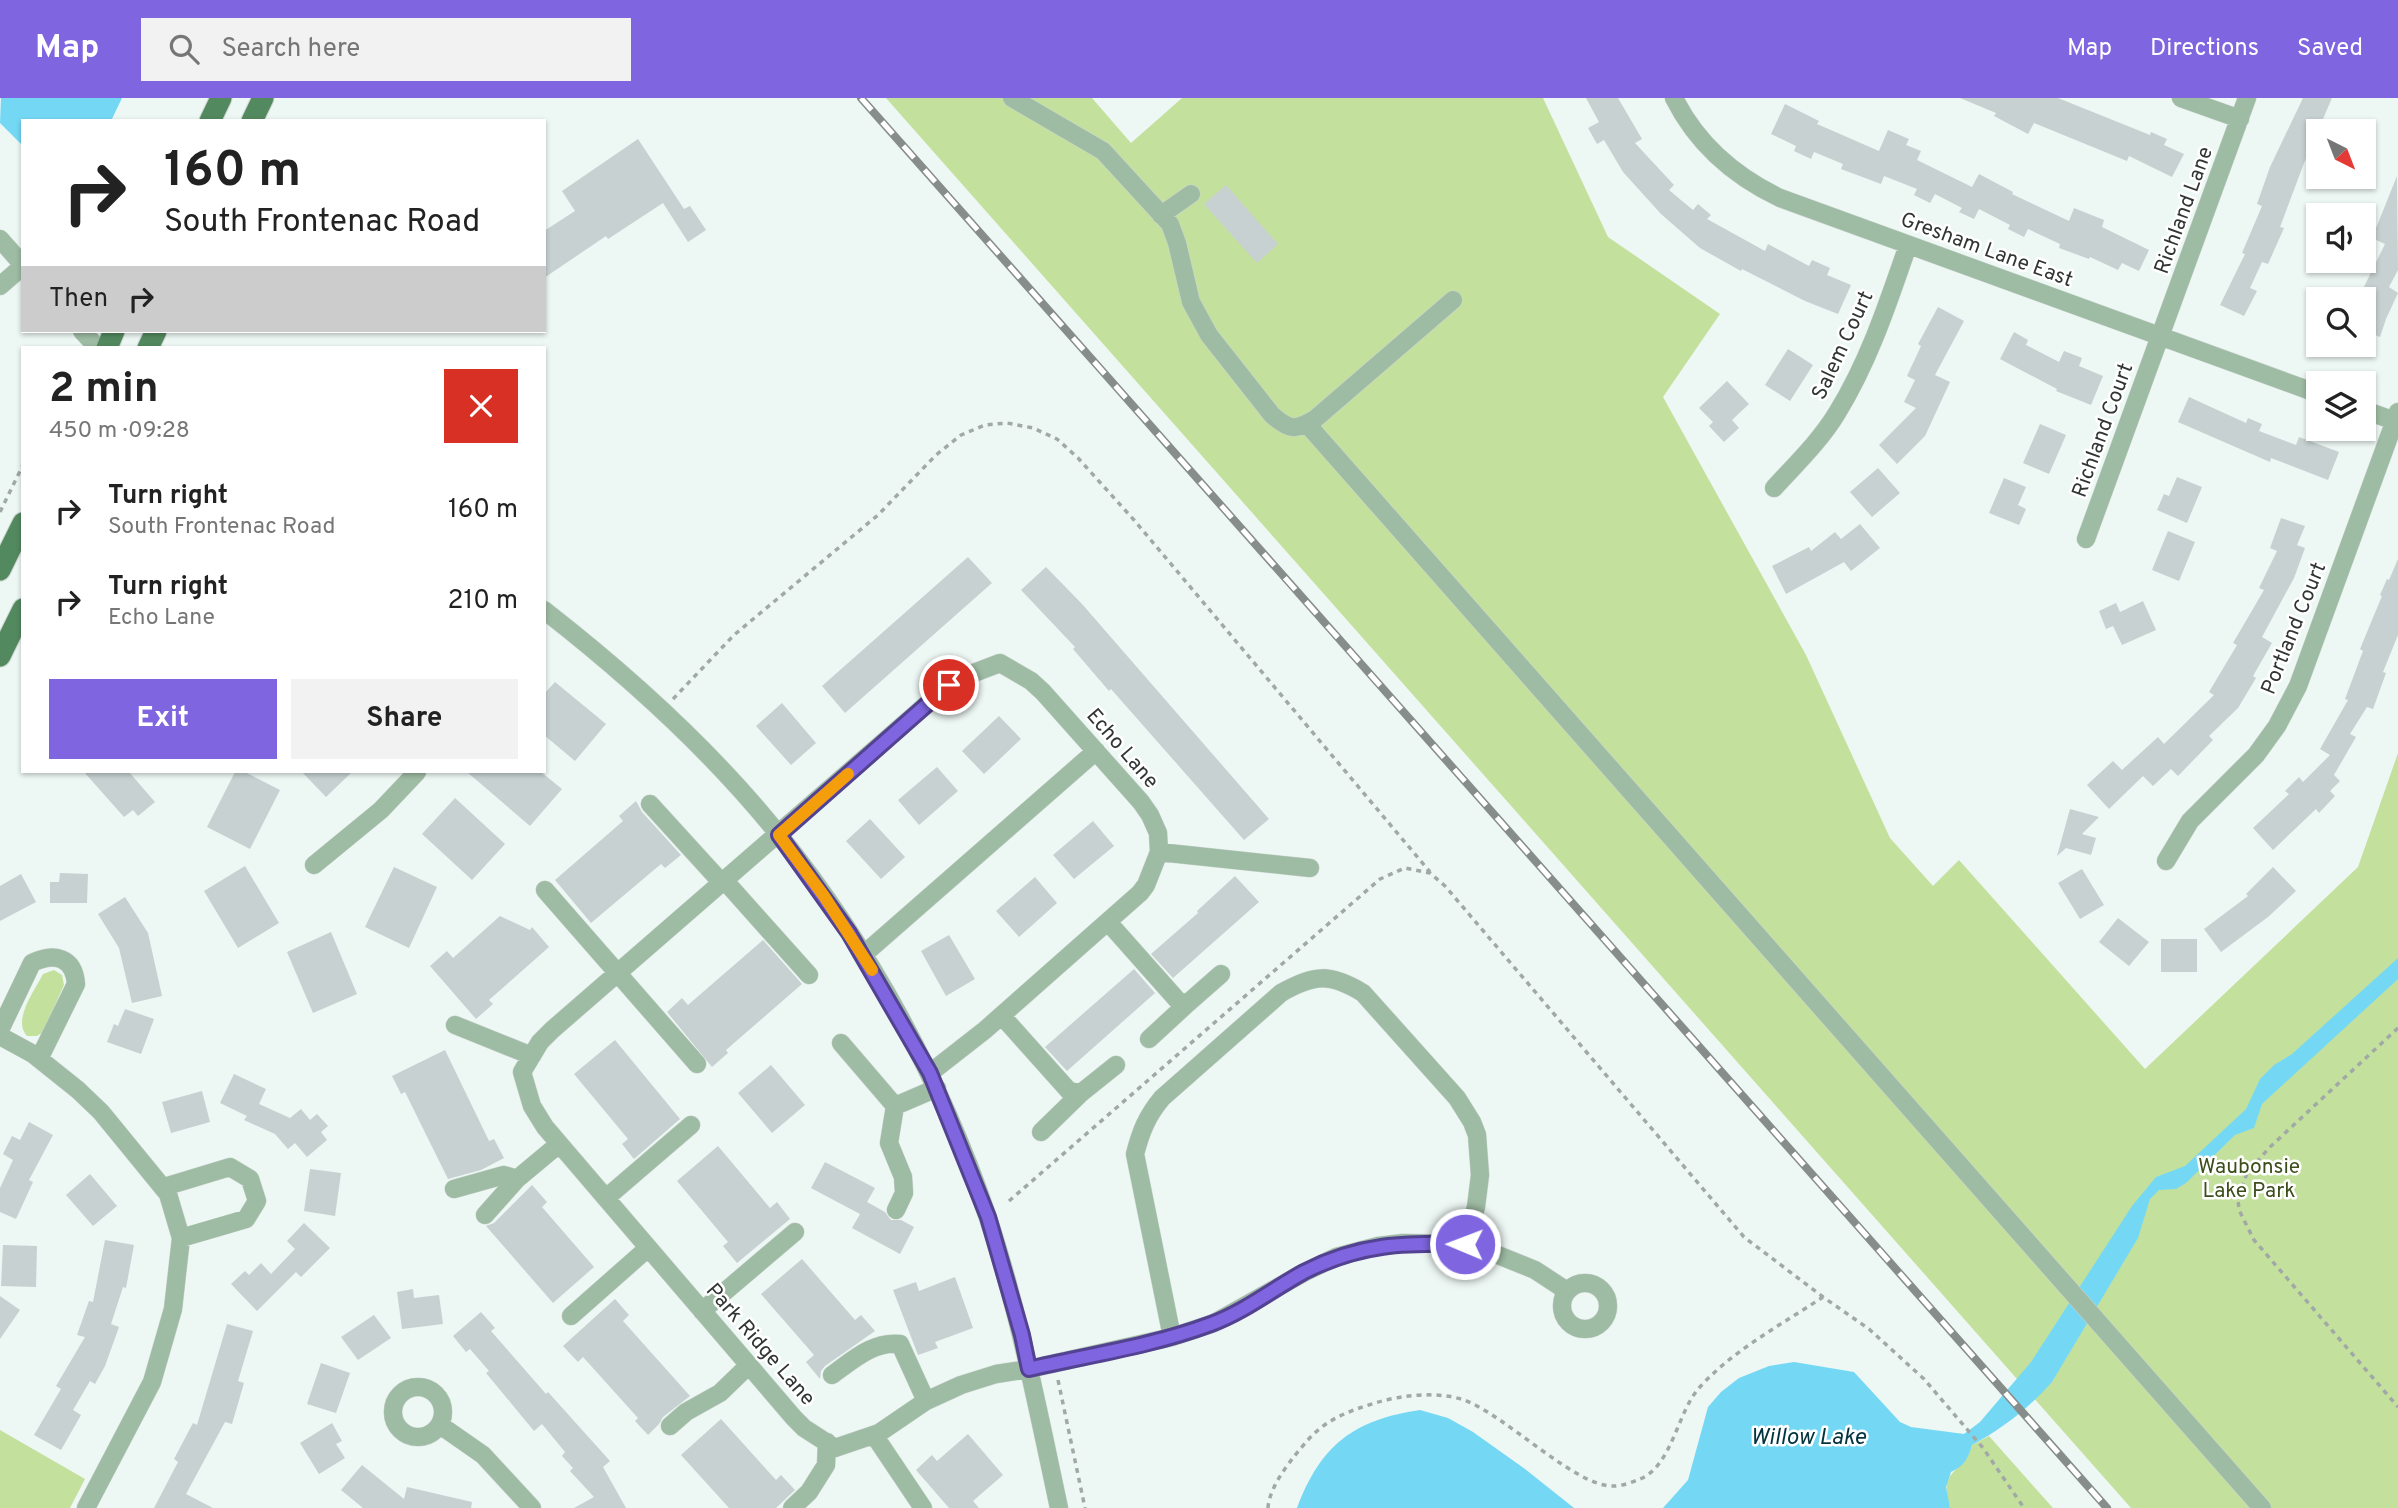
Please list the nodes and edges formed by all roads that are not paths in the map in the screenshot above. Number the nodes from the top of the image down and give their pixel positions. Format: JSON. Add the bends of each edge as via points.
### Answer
{"nodes":[{"id":1,"x":221,"y":98,"type":"edge"},
{"id":2,"x":263,"y":98,"type":"edge"},
{"id":3,"x":1012,"y":98,"type":"edge"},
{"id":4,"x":1674,"y":98,"type":"edge"},
{"id":5,"x":2181,"y":98,"type":"edge"},
{"id":6,"x":2247,"y":98,"type":"edge"},
{"id":7,"x":211,"y":119,"type":"edge"},
{"id":8,"x":253,"y":119,"type":"edge"},
{"id":9,"x":2240,"y":119,"type":"junction"},
{"id":10,"x":1191,"y":194,"type":"dead end"},
{"id":11,"x":1161,"y":215,"type":"junction"},
{"id":12,"x":0,"y":239,"type":"edge"},
{"id":13,"x":1909,"y":245,"type":"junction"},
{"id":14,"x":21,"y":263,"type":"edge"},
{"id":15,"x":21,"y":267,"type":"edge"},
{"id":16,"x":0,"y":286,"type":"edge"},
{"id":17,"x":1453,"y":300,"type":"dead end"},
{"id":18,"x":84,"y":333,"type":"edge"},
{"id":19,"x":2161,"y":337,"type":"junction"},
{"id":20,"x":96,"y":346,"type":"edge"},
{"id":21,"x":2306,"y":389,"type":"edge"},
{"id":22,"x":2376,"y":413,"type":"edge"},
{"id":23,"x":2396,"y":417,"type":"edge"},
{"id":24,"x":1307,"y":424,"type":"junction"},
{"id":25,"x":1774,"y":488,"type":"dead end"},
{"id":26,"x":21,"y":527,"type":"edge"},
{"id":27,"x":2086,"y":540,"type":"dead end"},
{"id":28,"x":0,"y":570,"type":"edge"},
{"id":29,"x":546,"y":612,"type":"edge"},
{"id":30,"x":21,"y":613,"type":"edge"},
{"id":31,"x":0,"y":656,"type":"edge"},
{"id":32,"x":1096,"y":751,"type":"junction"},
{"id":33,"x":416,"y":773,"type":"edge"},
{"id":34,"x":650,"y":804,"type":"dead end"},
{"id":35,"x":779,"y":835,"type":"junction"},
{"id":36,"x":1159,"y":852,"type":"junction"},
{"id":37,"x":2166,"y":860,"type":"dead end"},
{"id":38,"x":314,"y":865,"type":"dead end"},
{"id":39,"x":1310,"y":868,"type":"dead end"},
{"id":40,"x":723,"y":882,"type":"junction"},
{"id":41,"x":545,"y":890,"type":"dead end"},
{"id":42,"x":1108,"y":922,"type":"junction"},
{"id":43,"x":863,"y":955,"type":"junction"},
{"id":44,"x":616,"y":974,"type":"junction"},
{"id":45,"x":1221,"y":974,"type":"dead end"},
{"id":46,"x":809,"y":975,"type":"dead end"},
{"id":47,"x":1188,"y":1003,"type":"junction"},
{"id":48,"x":1002,"y":1016,"type":"junction"},
{"id":49,"x":455,"y":1025,"type":"dead end"},
{"id":50,"x":0,"y":1030,"type":"edge"},
{"id":51,"x":0,"y":1036,"type":"edge"},
{"id":52,"x":1149,"y":1039,"type":"dead end"},
{"id":53,"x":841,"y":1043,"type":"dead end"},
{"id":54,"x":532,"y":1056,"type":"junction"},
{"id":55,"x":40,"y":1059,"type":"junction"},
{"id":56,"x":697,"y":1064,"type":"dead end"},
{"id":57,"x":1116,"y":1065,"type":"dead end"},
{"id":58,"x":934,"y":1080,"type":"junction"},
{"id":59,"x":1081,"y":1093,"type":"junction"},
{"id":60,"x":895,"y":1106,"type":"junction"},
{"id":61,"x":691,"y":1125,"type":"dead end"},
{"id":62,"x":1041,"y":1132,"type":"dead end"},
{"id":63,"x":559,"y":1144,"type":"junction"},
{"id":64,"x":517,"y":1179,"type":"junction"},
{"id":65,"x":164,"y":1187,"type":"junction"},
{"id":66,"x":454,"y":1189,"type":"dead end"},
{"id":67,"x":606,"y":1198,"type":"junction"},
{"id":68,"x":896,"y":1210,"type":"dead end"},
{"id":69,"x":485,"y":1215,"type":"dead end"},
{"id":70,"x":794,"y":1232,"type":"dead end"},
{"id":71,"x":181,"y":1238,"type":"junction"},
{"id":72,"x":1465,"y":1244,"type":"junction"},
{"id":73,"x":648,"y":1248,"type":"junction"},
{"id":74,"x":1567,"y":1291,"type":"dead end"},
{"id":75,"x":702,"y":1311,"type":"junction"},
{"id":76,"x":571,"y":1316,"type":"dead end"},
{"id":77,"x":1172,"y":1337,"type":"junction"},
{"id":78,"x":749,"y":1365,"type":"junction"},
{"id":79,"x":1029,"y":1369,"type":"junction"},
{"id":80,"x":832,"y":1375,"type":"dead end"},
{"id":81,"x":926,"y":1401,"type":"junction"},
{"id":82,"x":440,"y":1425,"type":"dead end"},
{"id":83,"x":670,"y":1426,"type":"dead end"},
{"id":84,"x":874,"y":1435,"type":"junction"},
{"id":85,"x":827,"y":1442,"type":"junction"},
{"id":86,"x":86,"y":1508,"type":"edge"},
{"id":87,"x":532,"y":1508,"type":"edge"},
{"id":88,"x":792,"y":1508,"type":"edge"},
{"id":89,"x":923,"y":1508,"type":"edge"},
{"id":90,"x":1059,"y":1508,"type":"edge"},
{"id":91,"x":2262,"y":1508,"type":"edge"}],
"edges":[{"from":1,"to":7,"type":"main road"},
{"from":2,"to":8,"type":"main road"},
{"from":3,"to":11,"type":"street","via":[[1103,151]]},
{"from":4,"to":13,"type":"street","name":"Gresham Lane East","via":[[1707,147],[1740,176],[1780,198]]},
{"from":5,"to":9,"type":"street"},
{"from":6,"to":9,"type":"street","name":"Richland Lane"},
{"from":9,"to":19,"type":"street","name":"Richland Lane"},
{"from":10,"to":11,"type":"street"},
{"from":11,"to":24,"type":"street","via":[[1170,224],[1191,302],[1209,335],[1272,415],[1285,426]]},
{"from":12,"to":14,"type":"street"},
{"from":13,"to":19,"type":"street","name":"Gresham Lane East"},
{"from":13,"to":25,"type":"street","name":"Salem Court","via":[[1857,377],[1822,435]]},
{"from":15,"to":16,"type":"street"},
{"from":17,"to":24,"type":"street"},
{"from":18,"to":20,"type":"street"},
{"from":19,"to":21,"type":"street","name":"Gresham Lane East"},
{"from":19,"to":27,"type":"street","name":"Richland Court"},
{"from":22,"to":23,"type":"street"},
{"from":23,"to":37,"type":"street","name":"Portland Court","via":[[2298,686],[2256,755],[2190,821]]},
{"from":24,"to":91,"type":"street"},
{"from":26,"to":28,"type":"main road"},
{"from":29,"to":35,"type":"street","via":[[663,710]]},
{"from":30,"to":31,"type":"main road"},
{"from":32,"to":35,"type":"street","name":"Echo Lane","via":[[1044,692],[1000,663],[949,685]]},
{"from":32,"to":36,"type":"street","name":"Echo Lane","via":[[1150,815],[1158,833]]},
{"from":32,"to":43,"type":"street"},
{"from":33,"to":38,"type":"street","via":[[381,810]]},
{"from":34,"to":40,"type":"street"},
{"from":35,"to":40,"type":"street","name":"Park Ridge Lane"},
{"from":35,"to":43,"type":"street"},
{"from":36,"to":39,"type":"street"},
{"from":36,"to":42,"type":"street","via":[[1146,886]]},
{"from":40,"to":44,"type":"street","name":"Park Ridge Lane"},
{"from":40,"to":46,"type":"street"},
{"from":41,"to":44,"type":"street"},
{"from":42,"to":47,"type":"street","via":[[1173,998]]},
{"from":42,"to":48,"type":"street"},
{"from":43,"to":58,"type":"street"},
{"from":44,"to":54,"type":"street","name":"Park Ridge Lane","via":[[552,1030]]},
{"from":44,"to":56,"type":"street"},
{"from":45,"to":47,"type":"street"},
{"from":47,"to":52,"type":"street"},
{"from":48,"to":58,"type":"street"},
{"from":48,"to":59,"type":"street","via":[[1069,1091]]},
{"from":49,"to":54,"type":"street"},
{"from":50,"to":55,"type":"street","via":[[32,963],[43,957],[67,962],[75,970],[76,984]]},
{"from":51,"to":55,"type":"street"},
{"from":53,"to":60,"type":"street"},
{"from":54,"to":63,"type":"street","name":"Park Ridge Lane","via":[[522,1072],[532,1106]]},
{"from":55,"to":65,"type":"street","via":[[101,1112]]},
{"from":57,"to":59,"type":"street"},
{"from":58,"to":60,"type":"street"},
{"from":58,"to":79,"type":"street","via":[[988,1217]]},
{"from":59,"to":62,"type":"street"},
{"from":60,"to":68,"type":"street","via":[[889,1143],[903,1177],[904,1193]]},
{"from":61,"to":67,"type":"street"},
{"from":63,"to":64,"type":"street"},
{"from":63,"to":67,"type":"street","name":"Park Ridge Lane"},
{"from":64,"to":66,"type":"street","via":[[504,1175]]},
{"from":64,"to":69,"type":"street"},
{"from":65,"to":71,"type":"street"},
{"from":65,"to":71,"type":"street","via":[[230,1167],[250,1178],[257,1201],[246,1219]]},
{"from":67,"to":73,"type":"street","name":"Park Ridge Lane"},
{"from":70,"to":75,"type":"street"},
{"from":71,"to":86,"type":"street","via":[[173,1309],[152,1382]]},
{"from":72,"to":74,"type":"street","via":[[1524,1265]]},
{"from":72,"to":77,"type":"street","via":[[1403,1243],[1354,1251],[1305,1272],[1214,1323]]},
{"from":72,"to":77,"type":"street","via":[[1480,1175],[1477,1135],[1466,1111],[1363,993],[1345,982],[1302,981],[1281,993],[1162,1098],[1143,1126],[1135,1154]]},
{"from":73,"to":75,"type":"street","name":"Park Ridge Lane"},
{"from":73,"to":76,"type":"street"},
{"from":75,"to":78,"type":"street","name":"Park Ridge Lane"},
{"from":77,"to":79,"type":"street"},
{"from":78,"to":83,"type":"street","via":[[720,1393]]},
{"from":78,"to":85,"type":"street","name":"Park Ridge Lane","via":[[799,1423]]},
{"from":79,"to":81,"type":"street","via":[[996,1374]]},
{"from":79,"to":90,"type":"street"},
{"from":80,"to":81,"type":"street","via":[[872,1348],[900,1344]]},
{"from":81,"to":84,"type":"street"},
{"from":82,"to":87,"type":"street","via":[[483,1455]]},
{"from":84,"to":85,"type":"street","via":[[835,1448]]},
{"from":84,"to":89,"type":"street"},
{"from":85,"to":88,"type":"street","via":[[826,1465]]}]}
